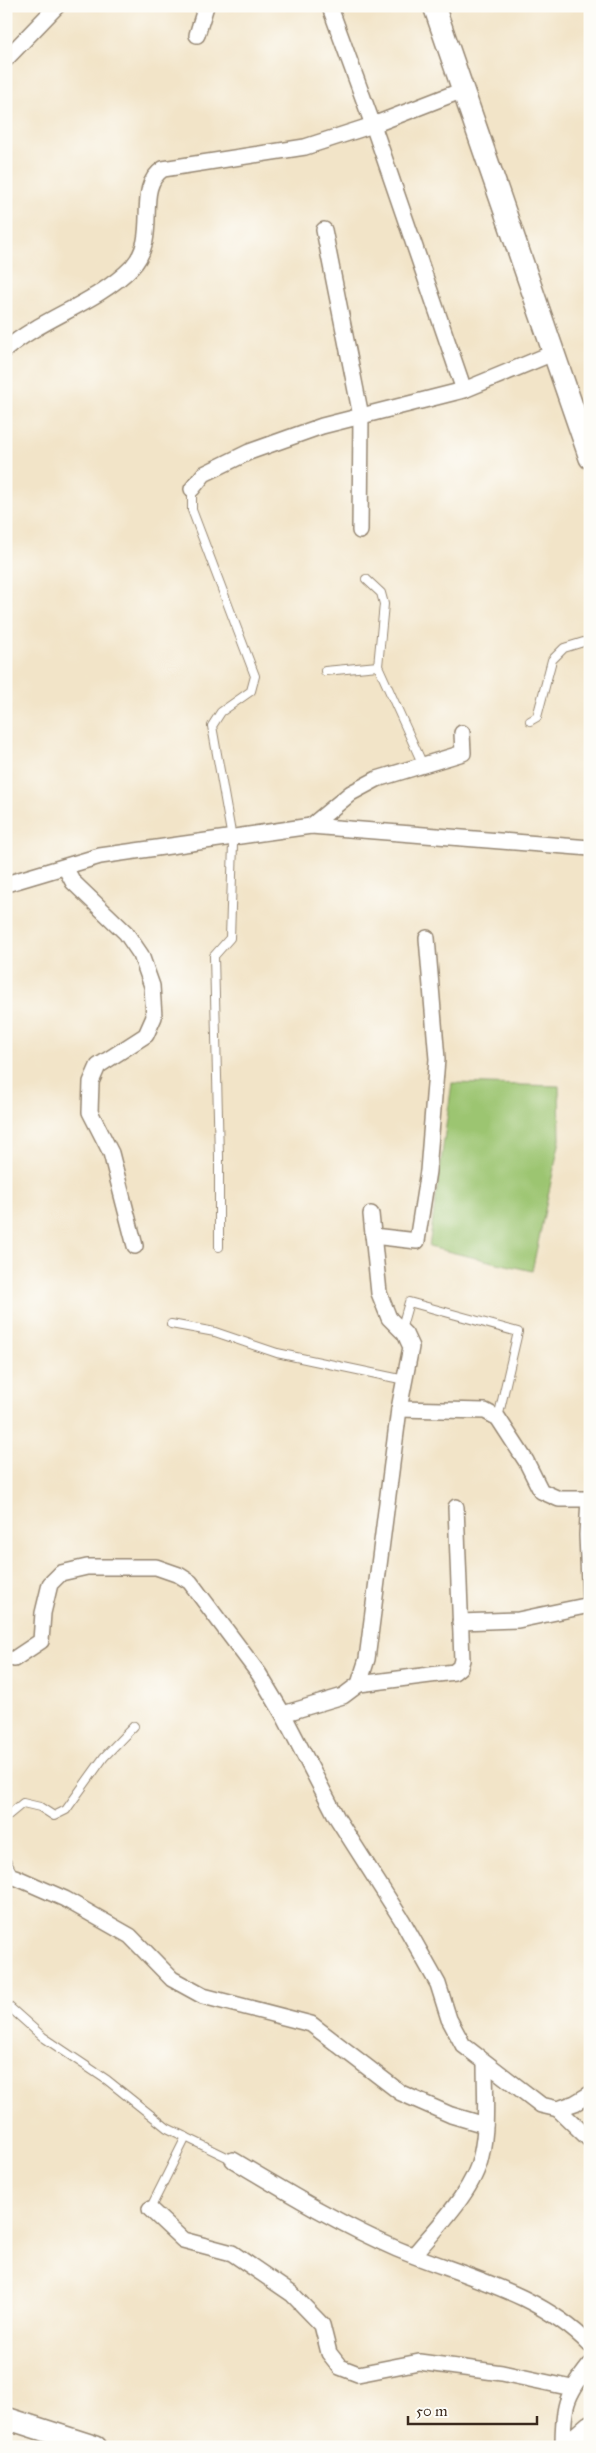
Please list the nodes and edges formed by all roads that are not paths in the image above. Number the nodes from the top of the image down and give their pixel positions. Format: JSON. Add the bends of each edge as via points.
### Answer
{"nodes":[{"id":1,"x":57,"y":6,"type":"edge"},
{"id":2,"x":206,"y":6,"type":"edge"},
{"id":3,"x":434,"y":6,"type":"edge"},
{"id":4,"x":331,"y":10,"type":"dead end"},
{"id":5,"x":197,"y":35,"type":"dead end"},
{"id":6,"x":6,"y":59,"type":"edge"},
{"id":7,"x":463,"y":90,"type":"junction"},
{"id":8,"x":374,"y":125,"type":"junction"},
{"id":9,"x":324,"y":230,"type":"dead end"},
{"id":10,"x":6,"y":349,"type":"edge"},
{"id":11,"x":553,"y":353,"type":"junction"},
{"id":12,"x":464,"y":390,"type":"junction"},
{"id":13,"x":361,"y":416,"type":"junction"},
{"id":14,"x":590,"y":458,"type":"edge"},
{"id":15,"x":192,"y":489,"type":"joint"},
{"id":16,"x":360,"y":531,"type":"dead end"},
{"id":17,"x":366,"y":578,"type":"dead end"},
{"id":18,"x":590,"y":640,"type":"edge"},
{"id":19,"x":378,"y":666,"type":"junction"},
{"id":20,"x":325,"y":670,"type":"dead end"},
{"id":21,"x":530,"y":721,"type":"dead end"},
{"id":22,"x":462,"y":733,"type":"dead end"},
{"id":23,"x":423,"y":765,"type":"junction"},
{"id":24,"x":311,"y":826,"type":"junction"},
{"id":25,"x":232,"y":836,"type":"junction"},
{"id":26,"x":590,"y":848,"type":"edge"},
{"id":27,"x":65,"y":867,"type":"junction"},
{"id":28,"x":6,"y":884,"type":"edge"},
{"id":29,"x":427,"y":938,"type":"dead end"},
{"id":30,"x":371,"y":1214,"type":"dead end"},
{"id":31,"x":373,"y":1236,"type":"junction"},
{"id":32,"x":135,"y":1246,"type":"dead end"},
{"id":33,"x":219,"y":1247,"type":"dead end"},
{"id":34,"x":170,"y":1324,"type":"dead end"},
{"id":35,"x":401,"y":1330,"type":"junction"},
{"id":36,"x":405,"y":1380,"type":"junction"},
{"id":37,"x":399,"y":1409,"type":"junction"},
{"id":38,"x":498,"y":1418,"type":"junction"},
{"id":39,"x":590,"y":1499,"type":"edge"},
{"id":40,"x":456,"y":1507,"type":"dead end"},
{"id":41,"x":590,"y":1605,"type":"edge"},
{"id":42,"x":460,"y":1622,"type":"junction"},
{"id":43,"x":14,"y":1659,"type":"dead end"},
{"id":44,"x":359,"y":1684,"type":"junction"},
{"id":45,"x":282,"y":1714,"type":"junction"},
{"id":46,"x":134,"y":1726,"type":"dead end"},
{"id":47,"x":6,"y":1817,"type":"edge"},
{"id":48,"x":6,"y":1861,"type":"edge"},
{"id":49,"x":10,"y":1877,"type":"edge"},
{"id":50,"x":6,"y":2004,"type":"edge"},
{"id":51,"x":485,"y":2063,"type":"junction"},
{"id":52,"x":590,"y":2094,"type":"edge"},
{"id":53,"x":558,"y":2109,"type":"junction"},
{"id":54,"x":485,"y":2125,"type":"junction"},
{"id":55,"x":186,"y":2137,"type":"junction"},
{"id":56,"x":590,"y":2140,"type":"edge"},
{"id":57,"x":233,"y":2160,"type":"joint"},
{"id":58,"x":150,"y":2209,"type":"joint"},
{"id":59,"x":414,"y":2255,"type":"junction"},
{"id":60,"x":590,"y":2344,"type":"edge"},
{"id":61,"x":590,"y":2365,"type":"edge"},
{"id":62,"x":572,"y":2388,"type":"junction"},
{"id":63,"x":6,"y":2418,"type":"edge"},
{"id":64,"x":590,"y":2426,"type":"edge"},
{"id":65,"x":96,"y":2447,"type":"edge"},
{"id":66,"x":564,"y":2447,"type":"edge"}],
"edges":[{"from":1,"to":6,"type":"street"},
{"from":2,"to":5,"type":"street"},
{"from":3,"to":7,"type":"street"},
{"from":4,"to":8,"type":"street"},
{"from":7,"to":8,"type":"street"},
{"from":7,"to":11,"type":"street"},
{"from":8,"to":10,"type":"street","via":[[305,147],[163,169],[154,174],[149,187],[144,246],[132,266],[106,288]]},
{"from":8,"to":12,"type":"street"},
{"from":9,"to":13,"type":"street"},
{"from":11,"to":12,"type":"street"},
{"from":11,"to":14,"type":"street"},
{"from":12,"to":13,"type":"street"},
{"from":13,"to":15,"type":"street","via":[[249,452],[204,474]]},
{"from":13,"to":16,"type":"street"},
{"from":15,"to":25,"type":"lane","via":[[192,510],[255,676],[251,691],[221,712],[212,726]]},
{"from":17,"to":19,"type":"lane","via":[[381,593],[384,604]]},
{"from":18,"to":21,"type":"lane","via":[[564,648],[552,660],[537,717]]},
{"from":19,"to":20,"type":"lane"},
{"from":19,"to":23,"type":"lane"},
{"from":22,"to":23,"type":"street","via":[[463,753]]},
{"from":23,"to":24,"type":"street","via":[[377,779],[351,793]]},
{"from":24,"to":25,"type":"street"},
{"from":24,"to":26,"type":"street"},
{"from":25,"to":27,"type":"street","via":[[100,856]]},
{"from":25,"to":33,"type":"lane","via":[[230,938],[214,956]]},
{"from":27,"to":28,"type":"street"},
{"from":27,"to":32,"type":"street","via":[[73,882],[126,933],[141,955],[152,986],[154,1017],[146,1036],[98,1066],[91,1082],[90,1112],[111,1153]]},
{"from":29,"to":31,"type":"street","via":[[437,1059],[428,1171],[417,1241]]},
{"from":30,"to":31,"type":"street"},
{"from":31,"to":35,"type":"street","via":[[379,1293],[389,1318]]},
{"from":34,"to":36,"type":"lane","via":[[215,1332],[277,1353]]},
{"from":35,"to":36,"type":"street","via":[[411,1348]]},
{"from":35,"to":38,"type":"lane","via":[[409,1302],[518,1332]]},
{"from":36,"to":37,"type":"street"},
{"from":37,"to":38,"type":"street","via":[[485,1411]]},
{"from":37,"to":44,"type":"street","via":[[367,1659]]},
{"from":38,"to":39,"type":"street","via":[[526,1460],[541,1491],[559,1499]]},
{"from":39,"to":41,"type":"street","via":[[587,1535]]},
{"from":40,"to":42,"type":"street"},
{"from":41,"to":42,"type":"street","via":[[518,1620]]},
{"from":42,"to":44,"type":"street","via":[[462,1660],[454,1672]]},
{"from":43,"to":45,"type":"street","via":[[41,1641],[50,1584],[61,1573],[87,1567],[156,1567],[190,1582],[259,1674]]},
{"from":44,"to":45,"type":"street","via":[[342,1696]]},
{"from":45,"to":51,"type":"street","via":[[336,1818],[402,1920],[438,1984],[449,2019],[463,2044]]},
{"from":46,"to":47,"type":"lane","via":[[104,1756],[66,1810],[54,1816],[40,1807],[23,1803]]},
{"from":48,"to":49,"type":"lane"},
{"from":49,"to":54,"type":"street","via":[[65,1899],[130,1936],[172,1979],[203,1996],[311,2024],[401,2093],[451,2115]]},
{"from":50,"to":55,"type":"lane","via":[[43,2037],[107,2080],[167,2128]]},
{"from":51,"to":53,"type":"street","via":[[541,2104]]},
{"from":51,"to":54,"type":"street"},
{"from":52,"to":53,"type":"street"},
{"from":53,"to":56,"type":"street"},
{"from":54,"to":59,"type":"street","via":[[475,2175],[453,2208]]},
{"from":55,"to":57,"type":"lane"},
{"from":55,"to":58,"type":"lane"},
{"from":57,"to":59,"type":"street","via":[[321,2213]]},
{"from":58,"to":62,"type":"street","via":[[183,2240],[232,2253],[292,2294],[322,2325],[329,2353],[340,2367],[358,2374],[419,2362],[502,2373]]},
{"from":59,"to":60,"type":"street","via":[[534,2304]]},
{"from":61,"to":62,"type":"street"},
{"from":62,"to":66,"type":"street","via":[[563,2418]]},
{"from":63,"to":65,"type":"street"},
{"from":64,"to":66,"type":"street"}]}
